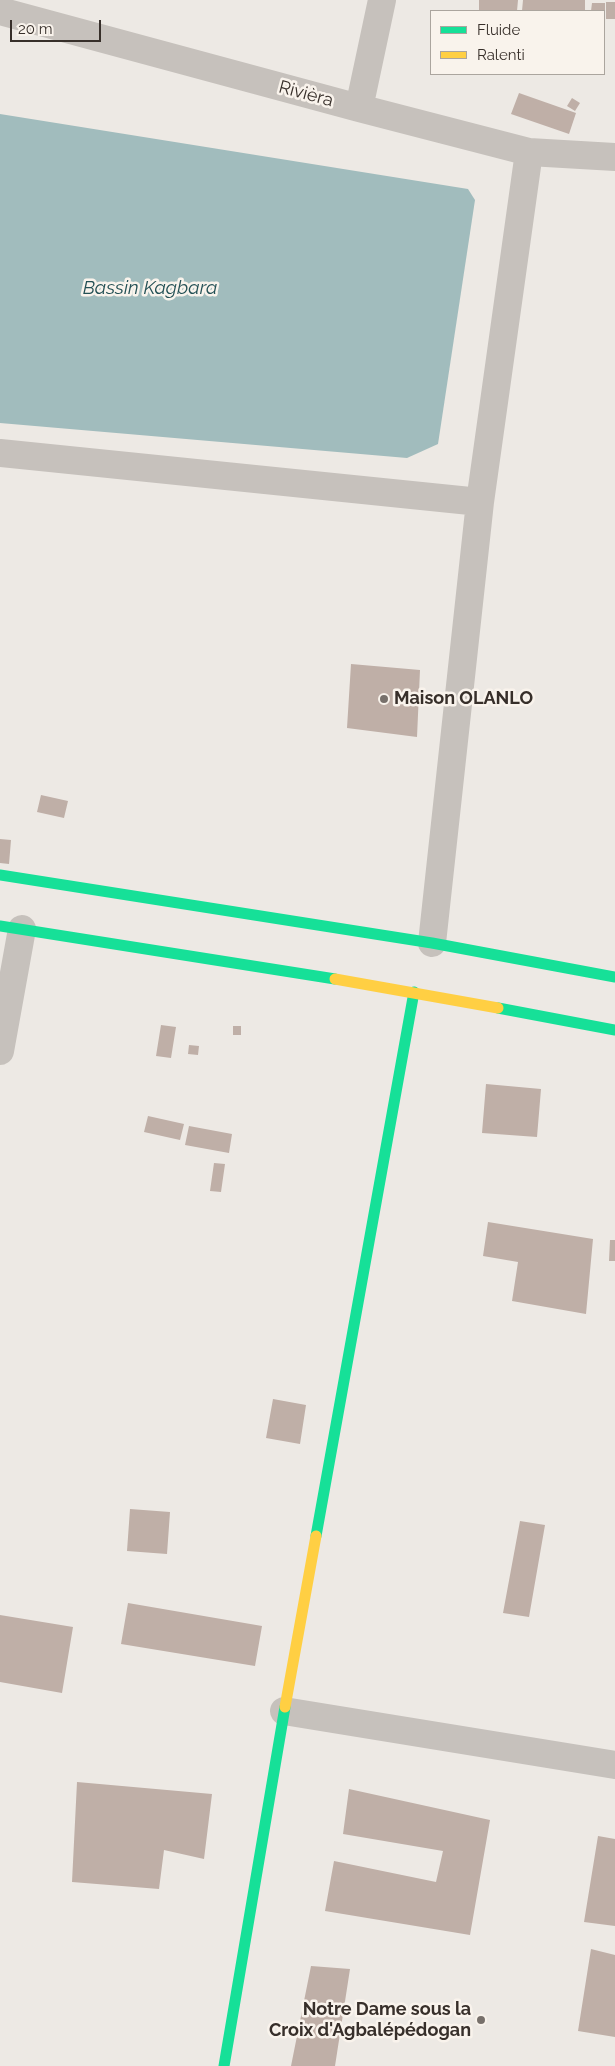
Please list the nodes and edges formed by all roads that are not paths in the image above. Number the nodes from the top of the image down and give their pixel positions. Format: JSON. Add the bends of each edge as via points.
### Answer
{"nodes":[{"id":1,"x":382,"y":0,"type":"edge"},
{"id":2,"x":2,"y":7,"type":"edge"},
{"id":3,"x":359,"y":108,"type":"junction"},
{"id":4,"x":529,"y":152,"type":"junction"},
{"id":5,"x":615,"y":157,"type":"edge"},
{"id":6,"x":0,"y":453,"type":"edge"},
{"id":7,"x":480,"y":502,"type":"junction"},
{"id":8,"x":0,"y":876,"type":"edge"},
{"id":9,"x":11,"y":927,"type":"edge"},
{"id":10,"x":432,"y":942,"type":"junction"},
{"id":11,"x":615,"y":977,"type":"edge"},
{"id":12,"x":414,"y":992,"type":"junction"},
{"id":13,"x":615,"y":1030,"type":"edge"},
{"id":14,"x":0,"y":1052,"type":"edge"},
{"id":15,"x":284,"y":1711,"type":"junction"},
{"id":16,"x":615,"y":1765,"type":"edge"},
{"id":17,"x":224,"y":2066,"type":"edge"}],
"edges":[{"from":1,"to":3,"type":"street"},
{"from":2,"to":3,"type":"street","name":"Rivièra"},
{"from":3,"to":4,"type":"street","name":"Rivièra"},
{"from":4,"to":5,"type":"street","name":"Rivièra"},
{"from":4,"to":7,"type":"street"},
{"from":6,"to":7,"type":"street"},
{"from":7,"to":10,"type":"street"},
{"from":8,"to":10,"type":"street"},
{"from":9,"to":12,"type":"street"},
{"from":9,"to":14,"type":"street"},
{"from":10,"to":11,"type":"street"},
{"from":12,"to":13,"type":"street"},
{"from":12,"to":15,"type":"street"},
{"from":15,"to":16,"type":"street"},
{"from":15,"to":17,"type":"street"}]}
